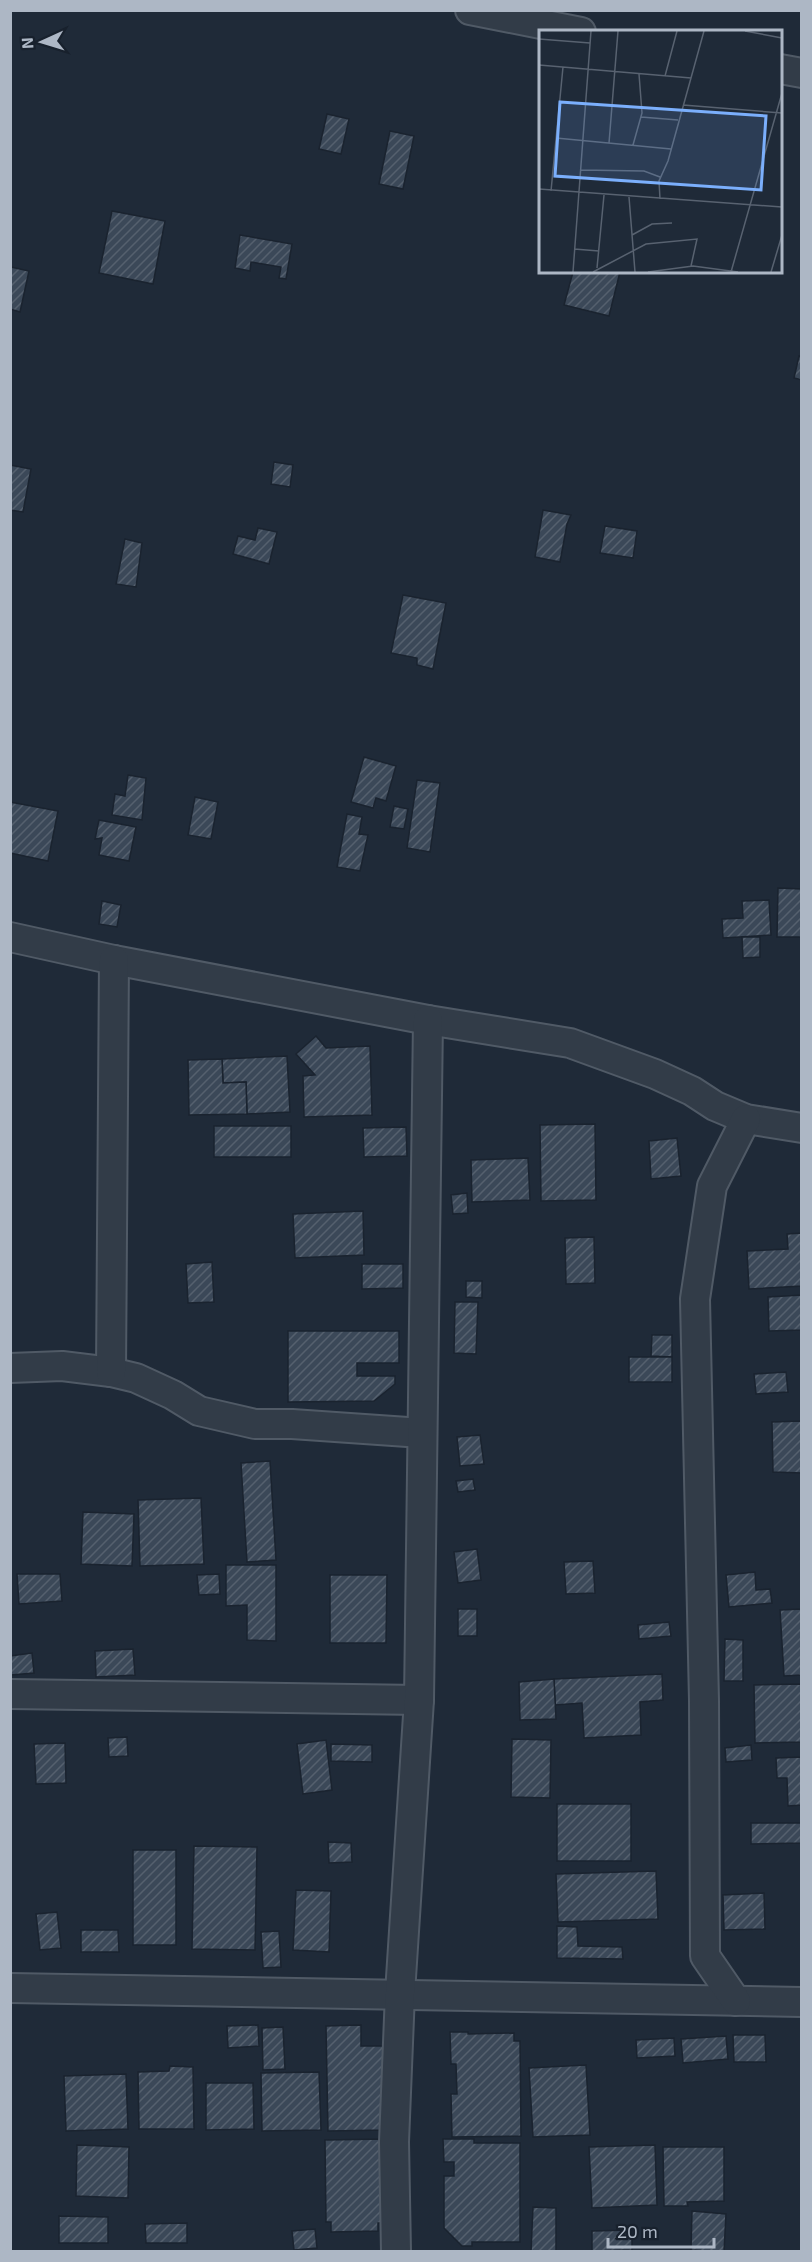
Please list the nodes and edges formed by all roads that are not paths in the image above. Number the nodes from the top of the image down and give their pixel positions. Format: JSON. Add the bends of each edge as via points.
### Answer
{"nodes":[{"id":1,"x":470,"y":10,"type":"edge"},
{"id":2,"x":571,"y":30,"type":"edge"},
{"id":3,"x":782,"y":69,"type":"edge"},
{"id":4,"x":801,"y":73,"type":"edge"},
{"id":5,"x":10,"y":937,"type":"edge"},
{"id":6,"x":114,"y":960,"type":"junction"},
{"id":7,"x":428,"y":1020,"type":"junction"},
{"id":8,"x":746,"y":1119,"type":"junction"},
{"id":9,"x":801,"y":1128,"type":"edge"},
{"id":10,"x":10,"y":1368,"type":"edge"},
{"id":11,"x":111,"y":1372,"type":"junction"},
{"id":12,"x":422,"y":1433,"type":"junction"},
{"id":13,"x":10,"y":1694,"type":"edge"},
{"id":14,"x":419,"y":1700,"type":"junction"},
{"id":15,"x":10,"y":1988,"type":"edge"},
{"id":16,"x":400,"y":1994,"type":"junction"},
{"id":17,"x":736,"y":2001,"type":"junction"},
{"id":18,"x":801,"y":2002,"type":"edge"},
{"id":19,"x":396,"y":2252,"type":"edge"}],
"edges":[{"from":1,"to":2,"type":"street"},
{"from":3,"to":4,"type":"street"},
{"from":5,"to":6,"type":"street"},
{"from":6,"to":7,"type":"street"},
{"from":6,"to":11,"type":"street"},
{"from":7,"to":8,"type":"street","via":[[570,1044],[655,1074]]},
{"from":7,"to":12,"type":"street"},
{"from":8,"to":9,"type":"street"},
{"from":8,"to":17,"type":"street","via":[[712,1186],[695,1299],[705,1956]]},
{"from":10,"to":11,"type":"street","via":[[62,1366]]},
{"from":11,"to":12,"type":"street","via":[[136,1378],[199,1411],[255,1424]]},
{"from":12,"to":14,"type":"street"},
{"from":13,"to":14,"type":"street"},
{"from":14,"to":16,"type":"street"},
{"from":15,"to":16,"type":"street"},
{"from":16,"to":17,"type":"street"},
{"from":16,"to":19,"type":"street","via":[[394,2142]]},
{"from":17,"to":18,"type":"street"}]}
